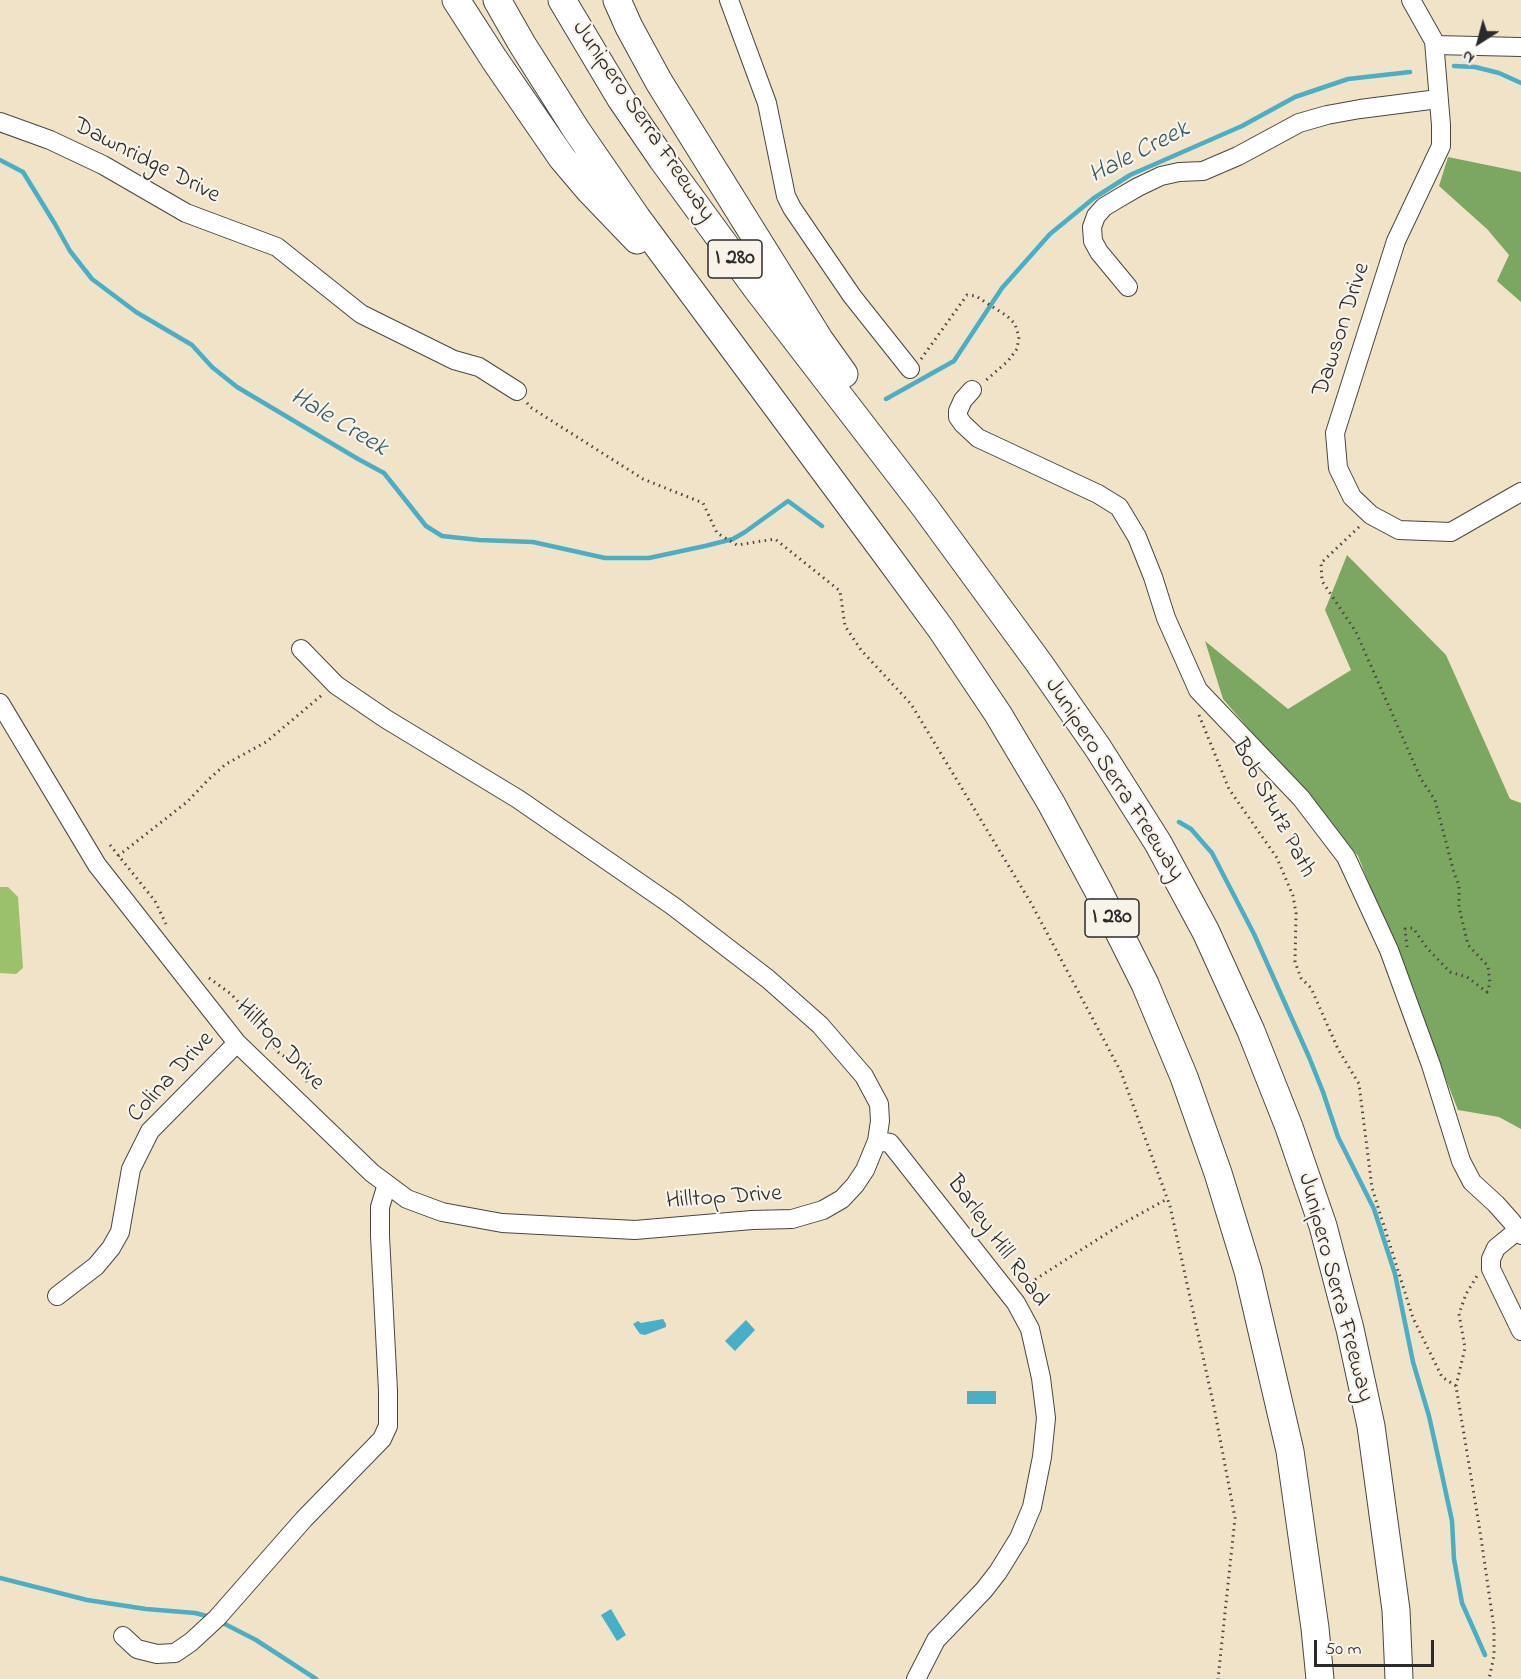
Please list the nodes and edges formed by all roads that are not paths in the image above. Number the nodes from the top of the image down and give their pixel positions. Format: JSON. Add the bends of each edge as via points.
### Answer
{"nodes":[{"id":1,"x":456,"y":0,"type":"edge"},
{"id":2,"x":497,"y":0,"type":"edge"},
{"id":3,"x":562,"y":0,"type":"edge"},
{"id":4,"x":616,"y":0,"type":"edge"},
{"id":5,"x":729,"y":0,"type":"edge"},
{"id":6,"x":1411,"y":0,"type":"edge"},
{"id":7,"x":1435,"y":45,"type":"junction"},
{"id":8,"x":1521,"y":47,"type":"edge"},
{"id":9,"x":1438,"y":99,"type":"junction"},
{"id":10,"x":0,"y":122,"type":"edge"},
{"id":11,"x":1128,"y":287,"type":"dead end"},
{"id":12,"x":699,"y":302,"type":"junction"},
{"id":13,"x":910,"y":369,"type":"road end"},
{"id":14,"x":972,"y":390,"type":"road end"},
{"id":15,"x":517,"y":391,"type":"road end"},
{"id":16,"x":1521,"y":492,"type":"edge"},
{"id":17,"x":924,"y":506,"type":"junction"},
{"id":18,"x":301,"y":649,"type":"dead end"},
{"id":19,"x":0,"y":703,"type":"edge"},
{"id":20,"x":237,"y":1043,"type":"junction"},
{"id":21,"x":877,"y":1141,"type":"junction"},
{"id":22,"x":387,"y":1184,"type":"junction"},
{"id":23,"x":1520,"y":1233,"type":"edge"},
{"id":24,"x":57,"y":1296,"type":"dead end"},
{"id":25,"x":1521,"y":1331,"type":"edge"},
{"id":26,"x":1315,"y":1628,"type":"junction"},
{"id":27,"x":123,"y":1636,"type":"dead end"},
{"id":28,"x":916,"y":1679,"type":"edge"},
{"id":29,"x":1299,"y":1679,"type":"edge"},
{"id":30,"x":1320,"y":1679,"type":"edge"},
{"id":31,"x":1398,"y":1679,"type":"edge"}],
"edges":[{"from":1,"to":12,"type":"highway","via":[[562,158]]},
{"from":2,"to":12,"type":"highway","number":"I 280","via":[[577,131]]},
{"from":3,"to":17,"type":"highway","name":"Junipero Serra Freeway","number":"I 280","via":[[662,159]]},
{"from":4,"to":17,"type":"highway","via":[[659,82],[819,339],[869,408]]},
{"from":5,"to":13,"type":"street","via":[[767,103],[786,196],[852,296]]},
{"from":6,"to":7,"type":"street","name":"Dawson Drive"},
{"from":7,"to":8,"type":"street"},
{"from":7,"to":9,"type":"street","name":"Dawson Drive"},
{"from":9,"to":11,"type":"street","via":[[1360,109],[1299,123],[1238,156],[1203,171],[1161,176],[1104,207],[1092,227],[1093,241]]},
{"from":9,"to":16,"type":"street","name":"Dawson Drive","via":[[1441,146],[1396,242],[1335,433],[1338,468],[1352,497],[1371,515],[1400,530],[1451,532]]},
{"from":10,"to":15,"type":"street","name":"Dawnridge Drive","via":[[104,165],[186,213],[277,247],[361,314],[454,360],[479,367]]},
{"from":12,"to":26,"type":"highway","number":"I 280","via":[[941,629],[998,714],[1052,803],[1145,984],[1184,1077],[1248,1271],[1290,1451]]},
{"from":14,"to":23,"type":"street","via":[[963,400],[958,417],[978,438],[1119,507],[1137,537],[1166,618],[1198,690],[1301,798],[1346,858],[1389,950],[1461,1161],[1472,1182]]},
{"from":17,"to":31,"type":"highway","name":"Junipero Serra Freeway","number":"I 280","via":[[1098,748],[1158,843],[1206,932],[1251,1031],[1323,1226],[1350,1329],[1371,1426],[1396,1610]]},
{"from":18,"to":21,"type":"street","name":"Hilltop Drive","via":[[336,685],[518,798],[673,906],[768,979],[820,1025],[864,1076],[879,1104]]},
{"from":19,"to":20,"type":"street","name":"Hilltop Drive","via":[[97,865]]},
{"from":20,"to":22,"type":"street","name":"Hilltop Drive"},
{"from":20,"to":24,"type":"street","name":"Colina Drive","via":[[150,1131],[131,1169],[120,1232],[111,1248],[96,1266]]},
{"from":21,"to":22,"type":"street","name":"Hilltop Drive","via":[[865,1170],[842,1199],[823,1210],[792,1219],[635,1230],[502,1223],[442,1212],[407,1199]]},
{"from":21,"to":28,"type":"street","name":"Barley Hill Road","via":[[891,1143],[1011,1295],[1030,1329],[1046,1418],[1032,1507],[1019,1538],[984,1590],[936,1640]]},
{"from":22,"to":27,"type":"street","via":[[380,1208],[388,1403],[388,1426],[382,1438],[191,1642],[176,1653],[157,1654],[137,1649]]},
{"from":23,"to":25,"type":"street","via":[[1497,1248],[1491,1269]]},
{"from":26,"to":29,"type":"highway"},
{"from":26,"to":30,"type":"highway","number":"I 280"}]}
